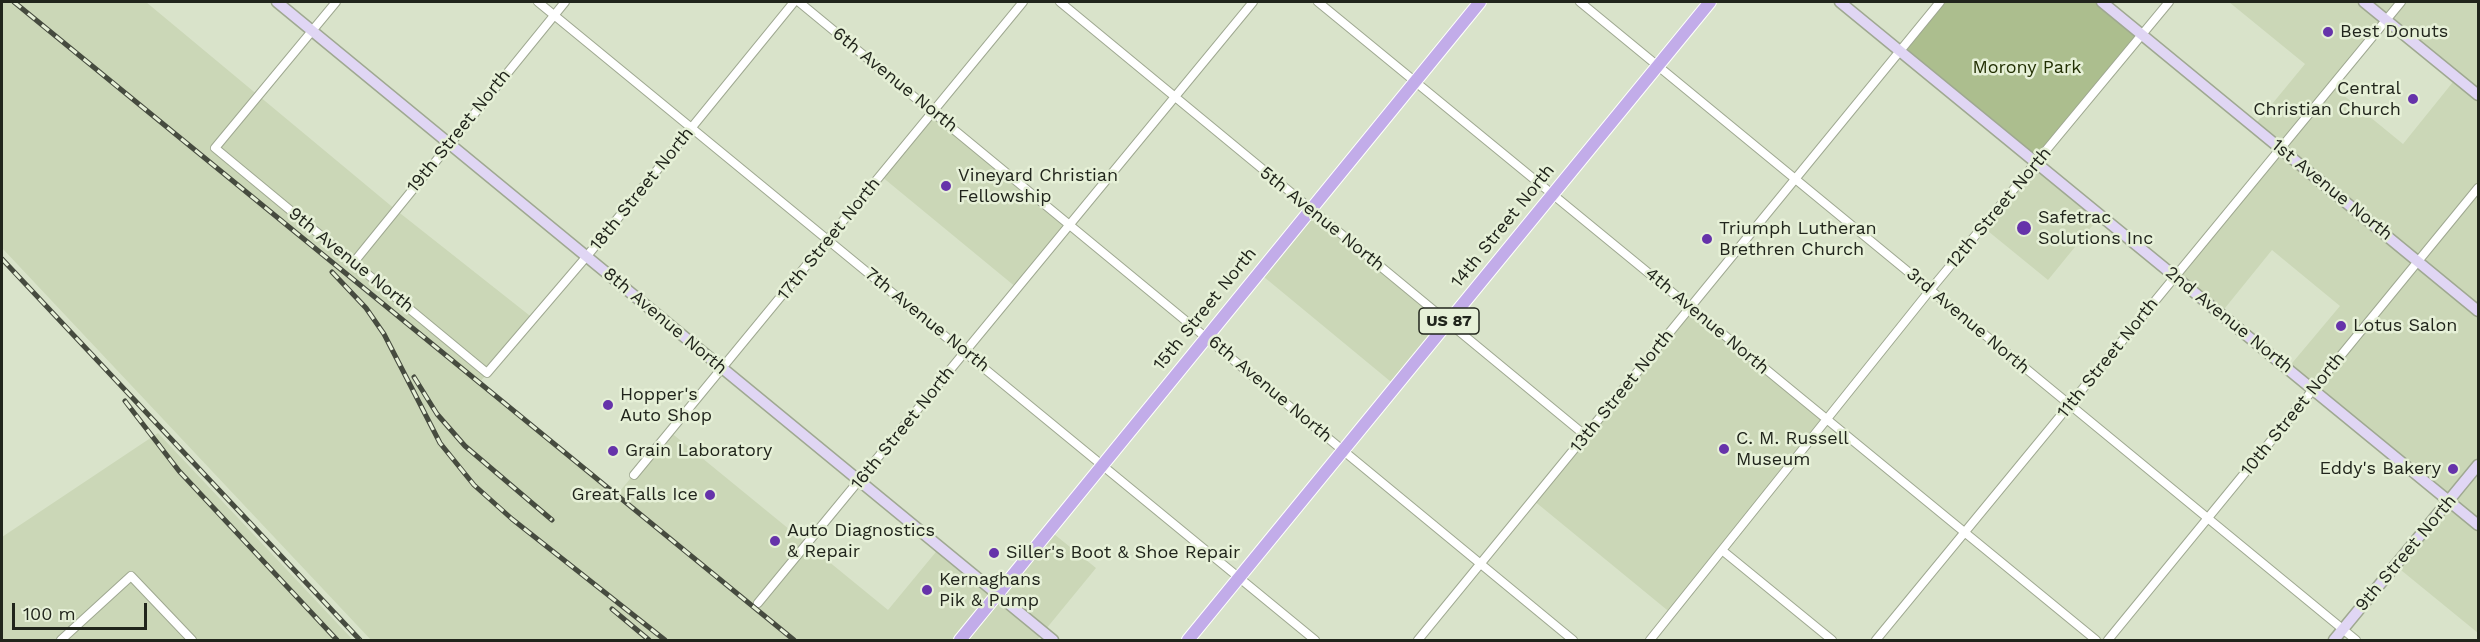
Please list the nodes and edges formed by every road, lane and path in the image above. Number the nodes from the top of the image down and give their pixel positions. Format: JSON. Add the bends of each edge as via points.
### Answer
{"nodes":[{"id":1,"x":277,"y":2,"type":"edge"},
{"id":2,"x":336,"y":2,"type":"edge"},
{"id":3,"x":538,"y":2,"type":"edge"},
{"id":4,"x":565,"y":2,"type":"edge"},
{"id":5,"x":796,"y":2,"type":"edge"},
{"id":6,"x":1023,"y":2,"type":"edge"},
{"id":7,"x":1060,"y":2,"type":"edge"},
{"id":8,"x":1253,"y":2,"type":"edge"},
{"id":9,"x":1318,"y":2,"type":"edge"},
{"id":10,"x":1480,"y":2,"type":"edge"},
{"id":11,"x":1580,"y":2,"type":"edge"},
{"id":12,"x":1710,"y":2,"type":"edge"},
{"id":13,"x":1840,"y":2,"type":"edge"},
{"id":14,"x":1940,"y":2,"type":"edge"},
{"id":15,"x":2102,"y":2,"type":"edge"},
{"id":16,"x":2169,"y":2,"type":"edge"},
{"id":17,"x":2364,"y":2,"type":"edge"},
{"id":18,"x":2401,"y":2,"type":"edge"},
{"id":19,"x":554,"y":15,"type":"junction"},
{"id":20,"x":2386,"y":20,"type":"junction"},
{"id":21,"x":313,"y":30,"type":"junction"},
{"id":22,"x":2142,"y":35,"type":"junction"},
{"id":23,"x":1899,"y":50,"type":"junction"},
{"id":24,"x":1657,"y":64,"type":"junction"},
{"id":25,"x":1415,"y":81,"type":"junction"},
{"id":26,"x":2478,"y":95,"type":"edge"},
{"id":27,"x":1174,"y":98,"type":"junction"},
{"id":28,"x":934,"y":111,"type":"junction"},
{"id":29,"x":692,"y":129,"type":"junction"},
{"id":30,"x":448,"y":144,"type":"junction"},
{"id":31,"x":2279,"y":147,"type":"junction"},
{"id":32,"x":2038,"y":162,"type":"junction"},
{"id":33,"x":1794,"y":178,"type":"junction"},
{"id":34,"x":2478,"y":188,"type":"edge"},
{"id":35,"x":1553,"y":193,"type":"junction"},
{"id":36,"x":1310,"y":209,"type":"junction"},
{"id":37,"x":1071,"y":224,"type":"junction"},
{"id":38,"x":828,"y":239,"type":"junction"},
{"id":39,"x":587,"y":256,"type":"junction"},
{"id":40,"x":2418,"y":260,"type":"junction"},
{"id":41,"x":354,"y":262,"type":"junction"},
{"id":42,"x":2175,"y":276,"type":"junction"},
{"id":43,"x":1931,"y":290,"type":"junction"},
{"id":44,"x":1691,"y":307,"type":"junction"},
{"id":45,"x":2478,"y":311,"type":"edge"},
{"id":46,"x":1448,"y":323,"type":"junction"},
{"id":47,"x":1206,"y":336,"type":"junction"},
{"id":48,"x":966,"y":352,"type":"junction"},
{"id":49,"x":723,"y":369,"type":"junction"},
{"id":50,"x":487,"y":373,"type":"joint"},
{"id":51,"x":2313,"y":388,"type":"junction"},
{"id":52,"x":2069,"y":406,"type":"junction"},
{"id":53,"x":1828,"y":421,"type":"junction"},
{"id":54,"x":1586,"y":436,"type":"junction"},
{"id":55,"x":1343,"y":449,"type":"junction"},
{"id":56,"x":1103,"y":464,"type":"junction"},
{"id":57,"x":2478,"y":465,"type":"edge"},
{"id":58,"x":634,"y":475,"type":"dead end"},
{"id":59,"x":860,"y":481,"type":"junction"},
{"id":60,"x":2450,"y":501,"type":"junction"},
{"id":61,"x":2207,"y":519,"type":"junction"},
{"id":62,"x":2478,"y":525,"type":"edge"},
{"id":63,"x":1964,"y":534,"type":"junction"},
{"id":64,"x":1723,"y":551,"type":"junction"},
{"id":65,"x":1480,"y":564,"type":"junction"},
{"id":66,"x":1239,"y":577,"type":"junction"},
{"id":67,"x":997,"y":594,"type":"junction"},
{"id":68,"x":758,"y":603,"type":"dead end"},
{"id":69,"x":2343,"y":630,"type":"junction"},
{"id":70,"x":61,"y":640,"type":"edge"},
{"id":71,"x":192,"y":640,"type":"edge"},
{"id":72,"x":960,"y":640,"type":"edge"},
{"id":73,"x":1053,"y":640,"type":"edge"},
{"id":74,"x":1188,"y":640,"type":"edge"},
{"id":75,"x":1315,"y":640,"type":"edge"},
{"id":76,"x":1418,"y":640,"type":"edge"},
{"id":77,"x":1573,"y":640,"type":"edge"},
{"id":78,"x":1650,"y":640,"type":"edge"},
{"id":79,"x":1832,"y":640,"type":"edge"},
{"id":80,"x":1876,"y":640,"type":"edge"},
{"id":81,"x":2096,"y":640,"type":"edge"},
{"id":82,"x":2108,"y":640,"type":"edge"},
{"id":83,"x":2334,"y":640,"type":"edge"},
{"id":84,"x":2356,"y":640,"type":"edge"}],
"edges":[{"from":1,"to":21,"type":"main road","name":"8th Avenue North"},
{"from":2,"to":21,"type":"street"},
{"from":3,"to":19,"type":"street","name":"7th Avenue North"},
{"from":4,"to":19,"type":"street","name":"19th Street North"},
{"from":5,"to":28,"type":"street","name":"6th Avenue North"},
{"from":5,"to":29,"type":"street","name":"18th Street North"},
{"from":6,"to":28,"type":"street","name":"17th Street North"},
{"from":7,"to":27,"type":"street","name":"5th Avenue North"},
{"from":8,"to":27,"type":"street","name":"16th Street North"},
{"from":9,"to":25,"type":"street","name":"4th Avenue North"},
{"from":10,"to":25,"type":"main road","name":"15th Street North"},
{"from":11,"to":24,"type":"street","name":"3rd Avenue North"},
{"from":12,"to":24,"type":"main road","name":"14th Street North","number":"US 87"},
{"from":13,"to":23,"type":"main road","name":"2nd Avenue North"},
{"from":14,"to":23,"type":"street","name":"13th Street North"},
{"from":15,"to":22,"type":"main road","name":"1st Avenue North"},
{"from":16,"to":22,"type":"street","name":"12th Street North"},
{"from":17,"to":20,"type":"main road"},
{"from":18,"to":20,"type":"street","name":"11th Street North"},
{"from":19,"to":29,"type":"street","name":"7th Avenue North"},
{"from":19,"to":30,"type":"street","name":"19th Street North"},
{"from":20,"to":26,"type":"main road"},
{"from":20,"to":31,"type":"street","name":"11th Street North"},
{"from":21,"to":30,"type":"main road","name":"8th Avenue North"},
{"from":21,"to":41,"type":"street","name":"9th Avenue North","via":[[215,148]]},
{"from":22,"to":31,"type":"main road","name":"1st Avenue North"},
{"from":22,"to":32,"type":"street","name":"12th Street North"},
{"from":23,"to":32,"type":"main road","name":"2nd Avenue North"},
{"from":23,"to":33,"type":"street","name":"13th Street North"},
{"from":24,"to":33,"type":"street","name":"3rd Avenue North"},
{"from":24,"to":35,"type":"main road","name":"14th Street North","number":"US 87"},
{"from":25,"to":35,"type":"street","name":"4th Avenue North"},
{"from":25,"to":36,"type":"main road","name":"15th Street North"},
{"from":27,"to":36,"type":"street","name":"5th Avenue North"},
{"from":27,"to":37,"type":"street","name":"16th Street North"},
{"from":28,"to":37,"type":"street","name":"6th Avenue North"},
{"from":28,"to":38,"type":"street","name":"17th Street North"},
{"from":29,"to":38,"type":"street","name":"7th Avenue North"},
{"from":29,"to":39,"type":"street","name":"18th Street North"},
{"from":30,"to":39,"type":"main road","name":"8th Avenue North"},
{"from":30,"to":41,"type":"street","name":"19th Street North"},
{"from":31,"to":40,"type":"main road","name":"1st Avenue North"},
{"from":31,"to":42,"type":"street","name":"11th Street North"},
{"from":32,"to":42,"type":"main road","name":"2nd Avenue North"},
{"from":32,"to":43,"type":"street","name":"12th Street North"},
{"from":33,"to":43,"type":"street","name":"3rd Avenue North"},
{"from":33,"to":44,"type":"street","name":"13th Street North"},
{"from":34,"to":40,"type":"street","name":"10th Street North"},
{"from":35,"to":44,"type":"street","name":"4th Avenue North"},
{"from":35,"to":46,"type":"main road","name":"14th Street North","number":"US 87"},
{"from":36,"to":46,"type":"street","name":"5th Avenue North"},
{"from":36,"to":47,"type":"main road","name":"15th Street North"},
{"from":37,"to":47,"type":"street","name":"6th Avenue North"},
{"from":37,"to":48,"type":"street","name":"16th Street North"},
{"from":38,"to":48,"type":"street","name":"7th Avenue North"},
{"from":38,"to":49,"type":"street","name":"17th Street North"},
{"from":39,"to":49,"type":"main road","name":"8th Avenue North"},
{"from":39,"to":50,"type":"street","name":"18th Street North"},
{"from":40,"to":45,"type":"main road","name":"1st Avenue North"},
{"from":40,"to":51,"type":"street","name":"10th Street North"},
{"from":41,"to":50,"type":"street","name":"9th Avenue North"},
{"from":42,"to":51,"type":"main road","name":"2nd Avenue North"},
{"from":42,"to":52,"type":"street","name":"11th Street North"},
{"from":43,"to":52,"type":"street","name":"3rd Avenue North"},
{"from":43,"to":53,"type":"street","name":"12th Street North"},
{"from":44,"to":53,"type":"street","name":"4th Avenue North"},
{"from":44,"to":54,"type":"street","name":"13th Street North"},
{"from":46,"to":54,"type":"street","name":"5th Avenue North"},
{"from":46,"to":55,"type":"main road","name":"14th Street North","number":"US 87"},
{"from":47,"to":55,"type":"street","name":"6th Avenue North"},
{"from":47,"to":56,"type":"main road","name":"15th Street North"},
{"from":48,"to":56,"type":"street","name":"7th Avenue North"},
{"from":48,"to":59,"type":"street","name":"16th Street North"},
{"from":49,"to":58,"type":"street","name":"17th Street North"},
{"from":49,"to":59,"type":"main road","name":"8th Avenue North"},
{"from":51,"to":60,"type":"main road","name":"2nd Avenue North"},
{"from":51,"to":61,"type":"street","name":"10th Street North"},
{"from":52,"to":61,"type":"street","name":"3rd Avenue North"},
{"from":52,"to":63,"type":"street","name":"11th Street North"},
{"from":53,"to":63,"type":"street","name":"4th Avenue North"},
{"from":53,"to":64,"type":"street","name":"12th Street North"},
{"from":54,"to":65,"type":"street","name":"13th Street North"},
{"from":55,"to":65,"type":"street","name":"6th Avenue North"},
{"from":55,"to":66,"type":"main road","name":"14th Street North","number":"US 87"},
{"from":56,"to":66,"type":"street","name":"7th Avenue North"},
{"from":56,"to":67,"type":"main road","name":"15th Street North"},
{"from":57,"to":60,"type":"main road","name":"9th Street North"},
{"from":59,"to":67,"type":"main road","name":"8th Avenue North"},
{"from":59,"to":68,"type":"street","name":"16th Street North"},
{"from":60,"to":62,"type":"main road","name":"2nd Avenue North"},
{"from":60,"to":69,"type":"main road","name":"9th Street North"},
{"from":61,"to":69,"type":"street","name":"3rd Avenue North"},
{"from":61,"to":82,"type":"street","name":"10th Street North"},
{"from":63,"to":80,"type":"street","name":"11th Street North"},
{"from":63,"to":81,"type":"street","name":"4th Avenue North"},
{"from":64,"to":78,"type":"street","name":"12th Street North"},
{"from":64,"to":79,"type":"street"},
{"from":65,"to":76,"type":"street","name":"13th Street North"},
{"from":65,"to":77,"type":"street","name":"6th Avenue North"},
{"from":66,"to":74,"type":"main road","name":"14th Street North","number":"US 87"},
{"from":66,"to":75,"type":"street","name":"7th Avenue North"},
{"from":67,"to":72,"type":"main road","name":"15th Street North"},
{"from":67,"to":73,"type":"main road","name":"8th Avenue North"},
{"from":69,"to":83,"type":"main road","name":"9th Street North"},
{"from":69,"to":84,"type":"street","name":"3rd Avenue North"},
{"from":70,"to":71,"type":"street","via":[[131,576]]}]}
